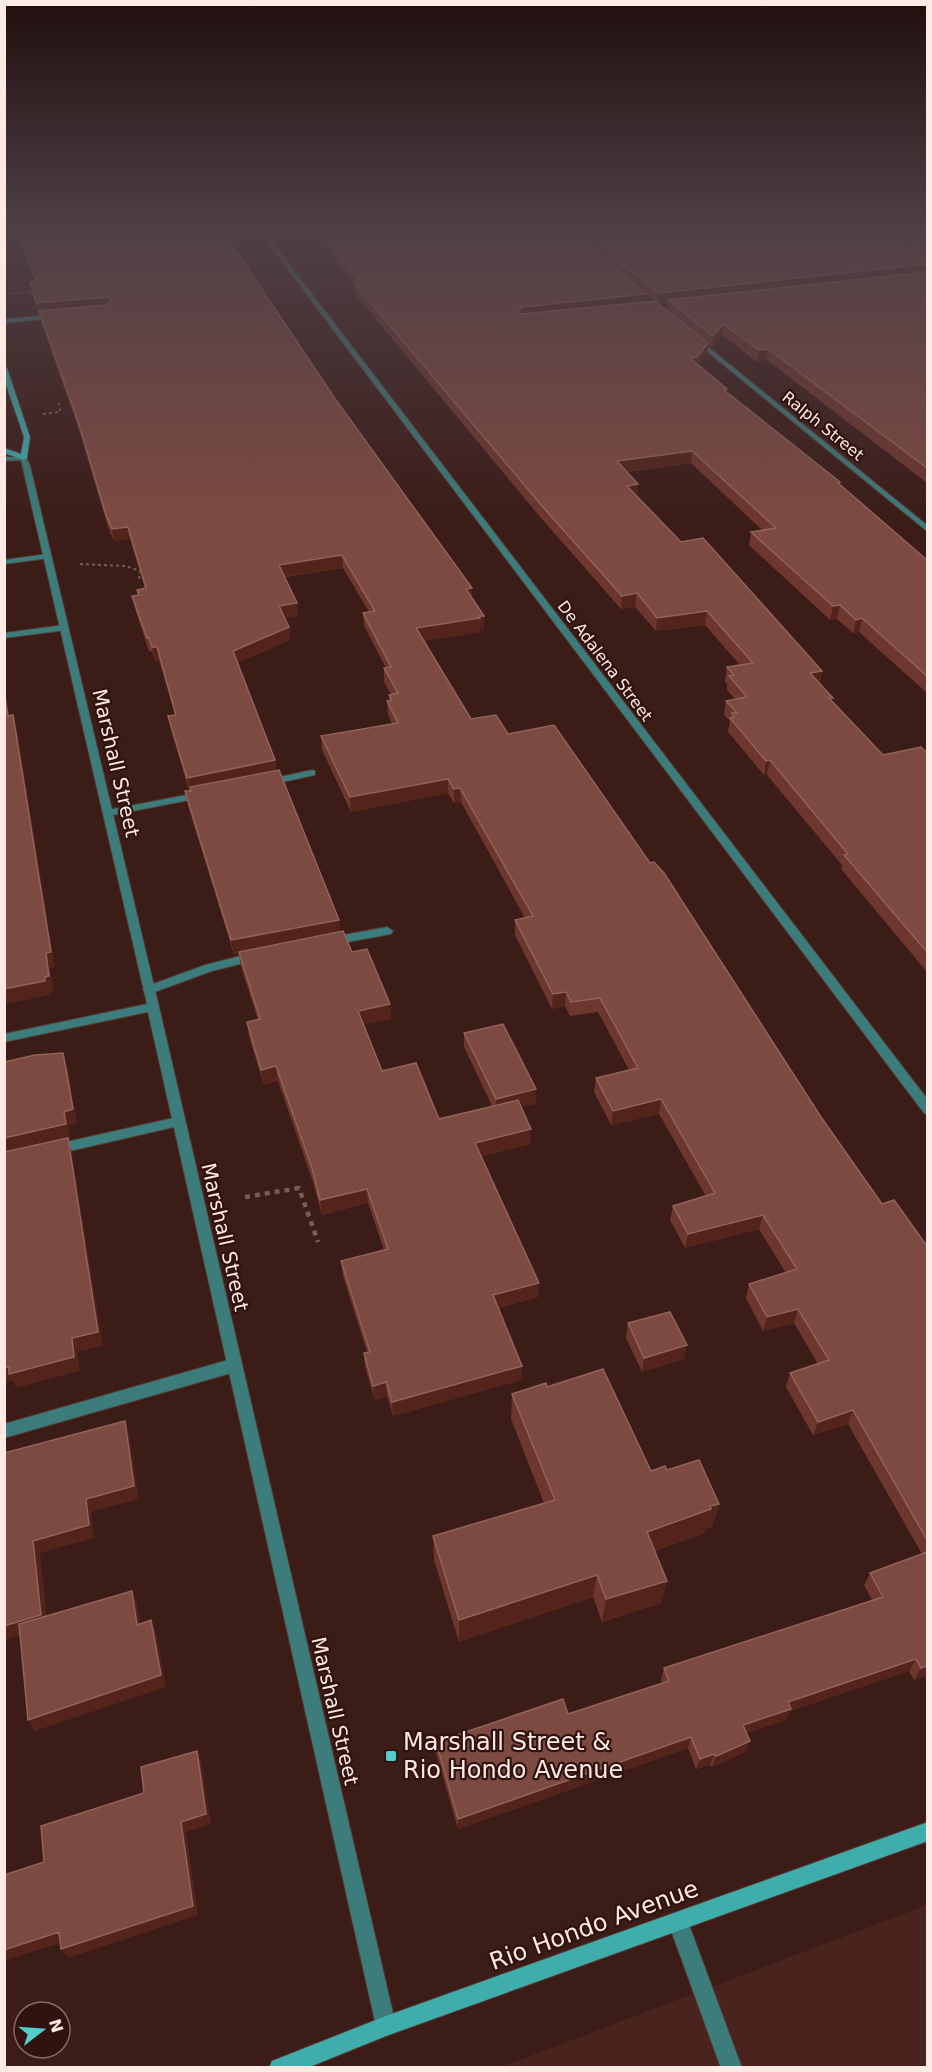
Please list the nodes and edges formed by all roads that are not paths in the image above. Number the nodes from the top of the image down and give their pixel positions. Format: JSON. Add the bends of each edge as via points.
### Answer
{"nodes":[{"id":1,"x":333,"y":327,"type":"edge"},
{"id":2,"x":690,"y":335,"type":"edge"},
{"id":3,"x":4,"y":368,"type":"edge"},
{"id":4,"x":4,"y":450,"type":"edge"},
{"id":5,"x":24,"y":458,"type":"junction"},
{"id":6,"x":4,"y":459,"type":"edge"},
{"id":7,"x":927,"y":530,"type":"edge"},
{"id":8,"x":47,"y":556,"type":"junction"},
{"id":9,"x":4,"y":562,"type":"edge"},
{"id":10,"x":64,"y":628,"type":"junction"},
{"id":11,"x":4,"y":636,"type":"edge"},
{"id":12,"x":312,"y":773,"type":"dead end"},
{"id":13,"x":256,"y":784,"type":"edge"},
{"id":14,"x":211,"y":793,"type":"edge"},
{"id":15,"x":108,"y":813,"type":"junction"},
{"id":16,"x":387,"y":931,"type":"dead end"},
{"id":17,"x":320,"y":944,"type":"edge"},
{"id":18,"x":264,"y":955,"type":"edge"},
{"id":19,"x":149,"y":990,"type":"junction"},
{"id":20,"x":153,"y":1007,"type":"junction"},
{"id":21,"x":4,"y":1038,"type":"edge"},
{"id":22,"x":927,"y":1110,"type":"edge"},
{"id":23,"x":178,"y":1122,"type":"junction"},
{"id":24,"x":38,"y":1153,"type":"edge"},
{"id":25,"x":235,"y":1365,"type":"junction"},
{"id":26,"x":4,"y":1431,"type":"edge"},
{"id":27,"x":927,"y":1831,"type":"edge"},
{"id":28,"x":678,"y":1922,"type":"junction"},
{"id":29,"x":386,"y":2026,"type":"junction"},
{"id":30,"x":279,"y":2067,"type":"edge"},
{"id":31,"x":732,"y":2067,"type":"edge"}],
"edges":[{"from":1,"to":22,"type":"street","name":"De Adalena Street"},
{"from":2,"to":7,"type":"street","name":"Ralph Street"},
{"from":3,"to":5,"type":"street","name":"Marshall Street","via":[[27,437]]},
{"from":4,"to":5,"type":"street"},
{"from":5,"to":6,"type":"street"},
{"from":5,"to":8,"type":"street","name":"Marshall Street"},
{"from":8,"to":9,"type":"street"},
{"from":8,"to":10,"type":"street","name":"Marshall Street"},
{"from":10,"to":11,"type":"street"},
{"from":10,"to":15,"type":"street","name":"Marshall Street"},
{"from":12,"to":13,"type":"street"},
{"from":14,"to":15,"type":"street"},
{"from":15,"to":19,"type":"street","name":"Marshall Street"},
{"from":16,"to":17,"type":"street"},
{"from":18,"to":19,"type":"street","via":[[209,968]]},
{"from":19,"to":20,"type":"street","name":"Marshall Street"},
{"from":20,"to":21,"type":"street"},
{"from":20,"to":23,"type":"street","name":"Marshall Street"},
{"from":23,"to":24,"type":"street"},
{"from":23,"to":25,"type":"street","name":"Marshall Street"},
{"from":25,"to":26,"type":"street"},
{"from":25,"to":29,"type":"street","name":"Marshall Street"},
{"from":27,"to":28,"type":"street","name":"Rio Hondo Avenue"},
{"from":28,"to":29,"type":"street","name":"Rio Hondo Avenue"},
{"from":28,"to":31,"type":"street"},
{"from":29,"to":30,"type":"street","name":"Rio Hondo Avenue"}]}
